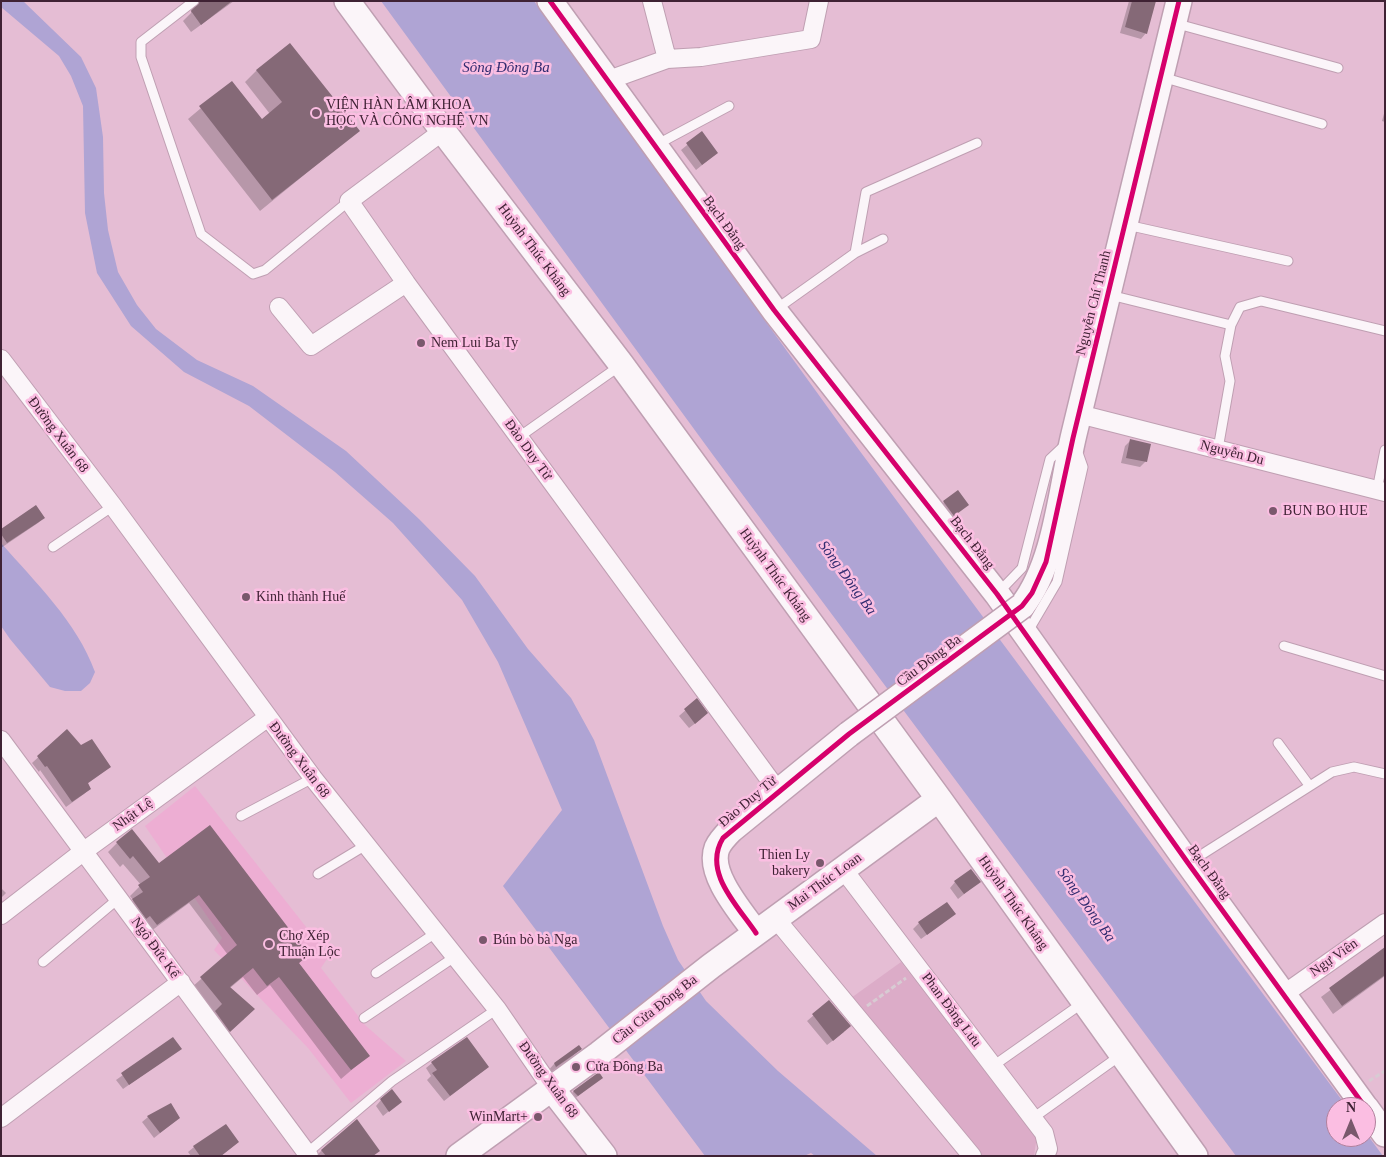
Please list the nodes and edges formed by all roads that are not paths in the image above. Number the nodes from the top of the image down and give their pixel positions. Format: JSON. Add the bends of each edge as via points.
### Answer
{"nodes":[{"id":1,"x":194,"y":1,"type":"edge"},
{"id":2,"x":347,"y":1,"type":"edge"},
{"id":3,"x":550,"y":1,"type":"edge"},
{"id":4,"x":652,"y":1,"type":"edge"},
{"id":5,"x":819,"y":1,"type":"edge"},
{"id":6,"x":1176,"y":12,"type":"edge"},
{"id":7,"x":667,"y":59,"type":"junction"},
{"id":8,"x":1338,"y":68,"type":"dead end"},
{"id":9,"x":1160,"y":77,"type":"junction"},
{"id":10,"x":606,"y":81,"type":"junction"},
{"id":11,"x":729,"y":106,"type":"dead end"},
{"id":12,"x":1322,"y":124,"type":"dead end"},
{"id":13,"x":443,"y":131,"type":"junction"},
{"id":14,"x":977,"y":143,"type":"dead end"},
{"id":15,"x":653,"y":146,"type":"junction"},
{"id":16,"x":349,"y":201,"type":"junction"},
{"id":17,"x":1125,"y":224,"type":"junction"},
{"id":18,"x":883,"y":239,"type":"dead end"},
{"id":19,"x":855,"y":253,"type":"junction"},
{"id":20,"x":1288,"y":261,"type":"dead end"},
{"id":21,"x":406,"y":284,"type":"junction"},
{"id":22,"x":1108,"y":294,"type":"junction"},
{"id":23,"x":279,"y":306,"type":"dead end"},
{"id":24,"x":774,"y":310,"type":"junction"},
{"id":25,"x":1231,"y":325,"type":"junction"},
{"id":26,"x":1385,"y":330,"type":"edge"},
{"id":27,"x":1,"y":359,"type":"edge"},
{"id":28,"x":621,"y":364,"type":"junction"},
{"id":29,"x":1079,"y":414,"type":"junction"},
{"id":30,"x":519,"y":437,"type":"junction"},
{"id":31,"x":1073,"y":438,"type":"junction"},
{"id":32,"x":1218,"y":449,"type":"junction"},
{"id":33,"x":1385,"y":450,"type":"edge"},
{"id":34,"x":1381,"y":492,"type":"edge"},
{"id":35,"x":113,"y":506,"type":"junction"},
{"id":36,"x":53,"y":547,"type":"dead end"},
{"id":37,"x":997,"y":594,"type":"junction"},
{"id":38,"x":1022,"y":606,"type":"joint"},
{"id":39,"x":1026,"y":635,"type":"junction"},
{"id":40,"x":1284,"y":646,"type":"dead end"},
{"id":41,"x":1385,"y":676,"type":"edge"},
{"id":42,"x":267,"y":718,"type":"junction"},
{"id":43,"x":849,"y":734,"type":"joint"},
{"id":44,"x":1,"y":740,"type":"edge"},
{"id":45,"x":1278,"y":743,"type":"dead end"},
{"id":46,"x":1385,"y":774,"type":"edge"},
{"id":47,"x":313,"y":778,"type":"junction"},
{"id":48,"x":1309,"y":785,"type":"junction"},
{"id":49,"x":778,"y":791,"type":"junction"},
{"id":50,"x":939,"y":799,"type":"junction"},
{"id":51,"x":242,"y":816,"type":"dead end"},
{"id":52,"x":366,"y":845,"type":"junction"},
{"id":53,"x":84,"y":851,"type":"junction"},
{"id":54,"x":1188,"y":863,"type":"junction"},
{"id":55,"x":843,"y":869,"type":"junction"},
{"id":56,"x":318,"y":874,"type":"dead end"},
{"id":57,"x":119,"y":898,"type":"junction"},
{"id":58,"x":1,"y":915,"type":"edge"},
{"id":59,"x":776,"y":919,"type":"junction"},
{"id":60,"x":1385,"y":923,"type":"edge"},
{"id":61,"x":437,"y":932,"type":"junction"},
{"id":62,"x":756,"y":933,"type":"junction"},
{"id":63,"x":456,"y":956,"type":"junction"},
{"id":64,"x":43,"y":962,"type":"dead end"},
{"id":65,"x":711,"y":966,"type":"joint"},
{"id":66,"x":376,"y":972,"type":"dead end"},
{"id":67,"x":181,"y":982,"type":"junction"},
{"id":68,"x":1284,"y":994,"type":"junction"},
{"id":69,"x":1084,"y":1002,"type":"junction"},
{"id":70,"x":497,"y":1009,"type":"junction"},
{"id":71,"x":364,"y":1018,"type":"dead end"},
{"id":72,"x":1122,"y":1055,"type":"junction"},
{"id":73,"x":993,"y":1066,"type":"junction"},
{"id":74,"x":552,"y":1088,"type":"junction"},
{"id":75,"x":1359,"y":1097,"type":"edge"},
{"id":76,"x":1,"y":1118,"type":"edge"},
{"id":77,"x":1033,"y":1118,"type":"junction"},
{"id":78,"x":1376,"y":1121,"type":"edge"},
{"id":79,"x":1385,"y":1134,"type":"edge"},
{"id":80,"x":308,"y":1154,"type":"edge"},
{"id":81,"x":602,"y":1155,"type":"edge"},
{"id":82,"x":459,"y":1156,"type":"edge"},
{"id":83,"x":972,"y":1156,"type":"edge"},
{"id":84,"x":1046,"y":1156,"type":"edge"},
{"id":85,"x":1196,"y":1156,"type":"edge"}],
"edges":[{"from":1,"to":16,"type":"lane","via":[[141,42],[141,56],[201,234],[253,274],[265,270]]},
{"from":2,"to":13,"type":"street","name":"Huỳnh Thúc Kháng"},
{"from":3,"to":10,"type":"street","name":"Bạch Đằng"},
{"from":4,"to":7,"type":"street"},
{"from":5,"to":7,"type":"street","via":[[810,39],[701,57]]},
{"from":6,"to":8,"type":"lane"},
{"from":6,"to":9,"type":"street","name":"Nguyễn Chí Thanh"},
{"from":7,"to":10,"type":"street"},
{"from":9,"to":12,"type":"lane"},
{"from":9,"to":17,"type":"street","name":"Nguyễn Chí Thanh"},
{"from":10,"to":15,"type":"street","name":"Bạch Đằng"},
{"from":11,"to":15,"type":"lane"},
{"from":13,"to":16,"type":"street"},
{"from":13,"to":28,"type":"street","name":"Huỳnh Thúc Kháng"},
{"from":14,"to":19,"type":"lane","via":[[866,192]]},
{"from":15,"to":24,"type":"street","name":"Bạch Đằng"},
{"from":16,"to":21,"type":"street","name":"Đào Duy Từ"},
{"from":17,"to":20,"type":"lane"},
{"from":17,"to":22,"type":"street","name":"Nguyễn Chí Thanh"},
{"from":18,"to":19,"type":"lane"},
{"from":19,"to":24,"type":"lane"},
{"from":21,"to":23,"type":"street","via":[[311,346]]},
{"from":21,"to":30,"type":"street","name":"Đào Duy Từ"},
{"from":22,"to":25,"type":"lane"},
{"from":22,"to":29,"type":"street","name":"Nguyễn Chí Thanh"},
{"from":24,"to":37,"type":"street","name":"Bạch Đằng"},
{"from":25,"to":26,"type":"lane","via":[[1240,306],[1261,301]]},
{"from":25,"to":32,"type":"lane","via":[[1225,356],[1230,381]]},
{"from":27,"to":35,"type":"street","name":"Đường Xuân 68"},
{"from":28,"to":30,"type":"lane"},
{"from":28,"to":50,"type":"street","name":"Huỳnh Thúc Kháng"},
{"from":29,"to":31,"type":"street","name":"Nguyễn Chí Thanh"},
{"from":29,"to":32,"type":"street","name":"Nguyễn Du"},
{"from":30,"to":49,"type":"street","name":"Đào Duy Từ"},
{"from":31,"to":37,"type":"lane","via":[[1050,459],[1022,568]]},
{"from":31,"to":38,"type":"street","name":"Nguyễn Chí Thanh","via":[[1046,562],[1032,593]]},
{"from":31,"to":39,"type":"lane","via":[[1083,467],[1057,582]]},
{"from":32,"to":34,"type":"street","name":"Nguyễn Du"},
{"from":33,"to":34,"type":"lane"},
{"from":35,"to":36,"type":"lane"},
{"from":35,"to":42,"type":"street","name":"Đường Xuân 68"},
{"from":37,"to":39,"type":"street","name":"Bạch Đằng"},
{"from":38,"to":43,"type":"street","name":"Cầu Đông Ba","bridge":true},
{"from":39,"to":54,"type":"street","name":"Bạch Đằng"},
{"from":40,"to":41,"type":"lane"},
{"from":42,"to":47,"type":"street","name":"Đường Xuân 68"},
{"from":42,"to":53,"type":"street","name":"Nhật Lệ"},
{"from":43,"to":49,"type":"street","name":"Đào Duy Từ"},
{"from":44,"to":53,"type":"street","name":"Ngô Đức Kế"},
{"from":45,"to":48,"type":"lane"},
{"from":46,"to":48,"type":"lane","via":[[1347,768]]},
{"from":47,"to":51,"type":"lane"},
{"from":47,"to":52,"type":"street","name":"Đường Xuân 68"},
{"from":48,"to":54,"type":"lane"},
{"from":49,"to":62,"type":"street","name":"Đào Duy Từ","via":[[731,830],[717,848],[715,863],[723,885]]},
{"from":50,"to":55,"type":"street","name":"Mai Thúc Loan"},
{"from":50,"to":69,"type":"street","name":"Huỳnh Thúc Kháng"},
{"from":52,"to":56,"type":"lane"},
{"from":52,"to":61,"type":"street","name":"Đường Xuân 68"},
{"from":53,"to":57,"type":"street","name":"Ngô Đức Kế"},
{"from":53,"to":58,"type":"street","name":"Nhật Lệ"},
{"from":54,"to":68,"type":"street","name":"Bạch Đằng"},
{"from":55,"to":59,"type":"street","name":"Mai Thúc Loan"},
{"from":55,"to":73,"type":"street","name":"Phan Đăng Lưu"},
{"from":57,"to":64,"type":"lane"},
{"from":57,"to":67,"type":"street","name":"Ngô Đức Kế"},
{"from":59,"to":62,"type":"street","name":"Mai Thúc Loan"},
{"from":59,"to":83,"type":"street"},
{"from":60,"to":68,"type":"street","name":"Ngự Viên"},
{"from":61,"to":63,"type":"street","name":"Đường Xuân 68"},
{"from":61,"to":66,"type":"lane"},
{"from":62,"to":65,"type":"street","name":"Mai Thúc Loan"},
{"from":63,"to":70,"type":"street","name":"Đường Xuân 68"},
{"from":63,"to":71,"type":"lane"},
{"from":65,"to":74,"type":"street","name":"Cầu Cửa Đông Ba"},
{"from":67,"to":76,"type":"street"},
{"from":67,"to":80,"type":"street","name":"Ngô Đức Kế"},
{"from":68,"to":75,"type":"street","name":"Bạch Đằng"},
{"from":69,"to":72,"type":"street","name":"Huỳnh Thúc Kháng"},
{"from":69,"to":73,"type":"lane"},
{"from":70,"to":74,"type":"street","name":"Đường Xuân 68"},
{"from":70,"to":80,"type":"lane","via":[[392,1081]]},
{"from":72,"to":77,"type":"lane"},
{"from":72,"to":85,"type":"street","name":"Huỳnh Thúc Kháng"},
{"from":73,"to":77,"type":"street","name":"Phan Đăng Lưu"},
{"from":74,"to":81,"type":"street","name":"Đường Xuân 68"},
{"from":74,"to":82,"type":"street"},
{"from":77,"to":84,"type":"street","name":"Phan Đăng Lưu","via":[[1044,1133],[1048,1149]]},
{"from":78,"to":79,"type":"street","name":"Bạch Đằng"}]}
